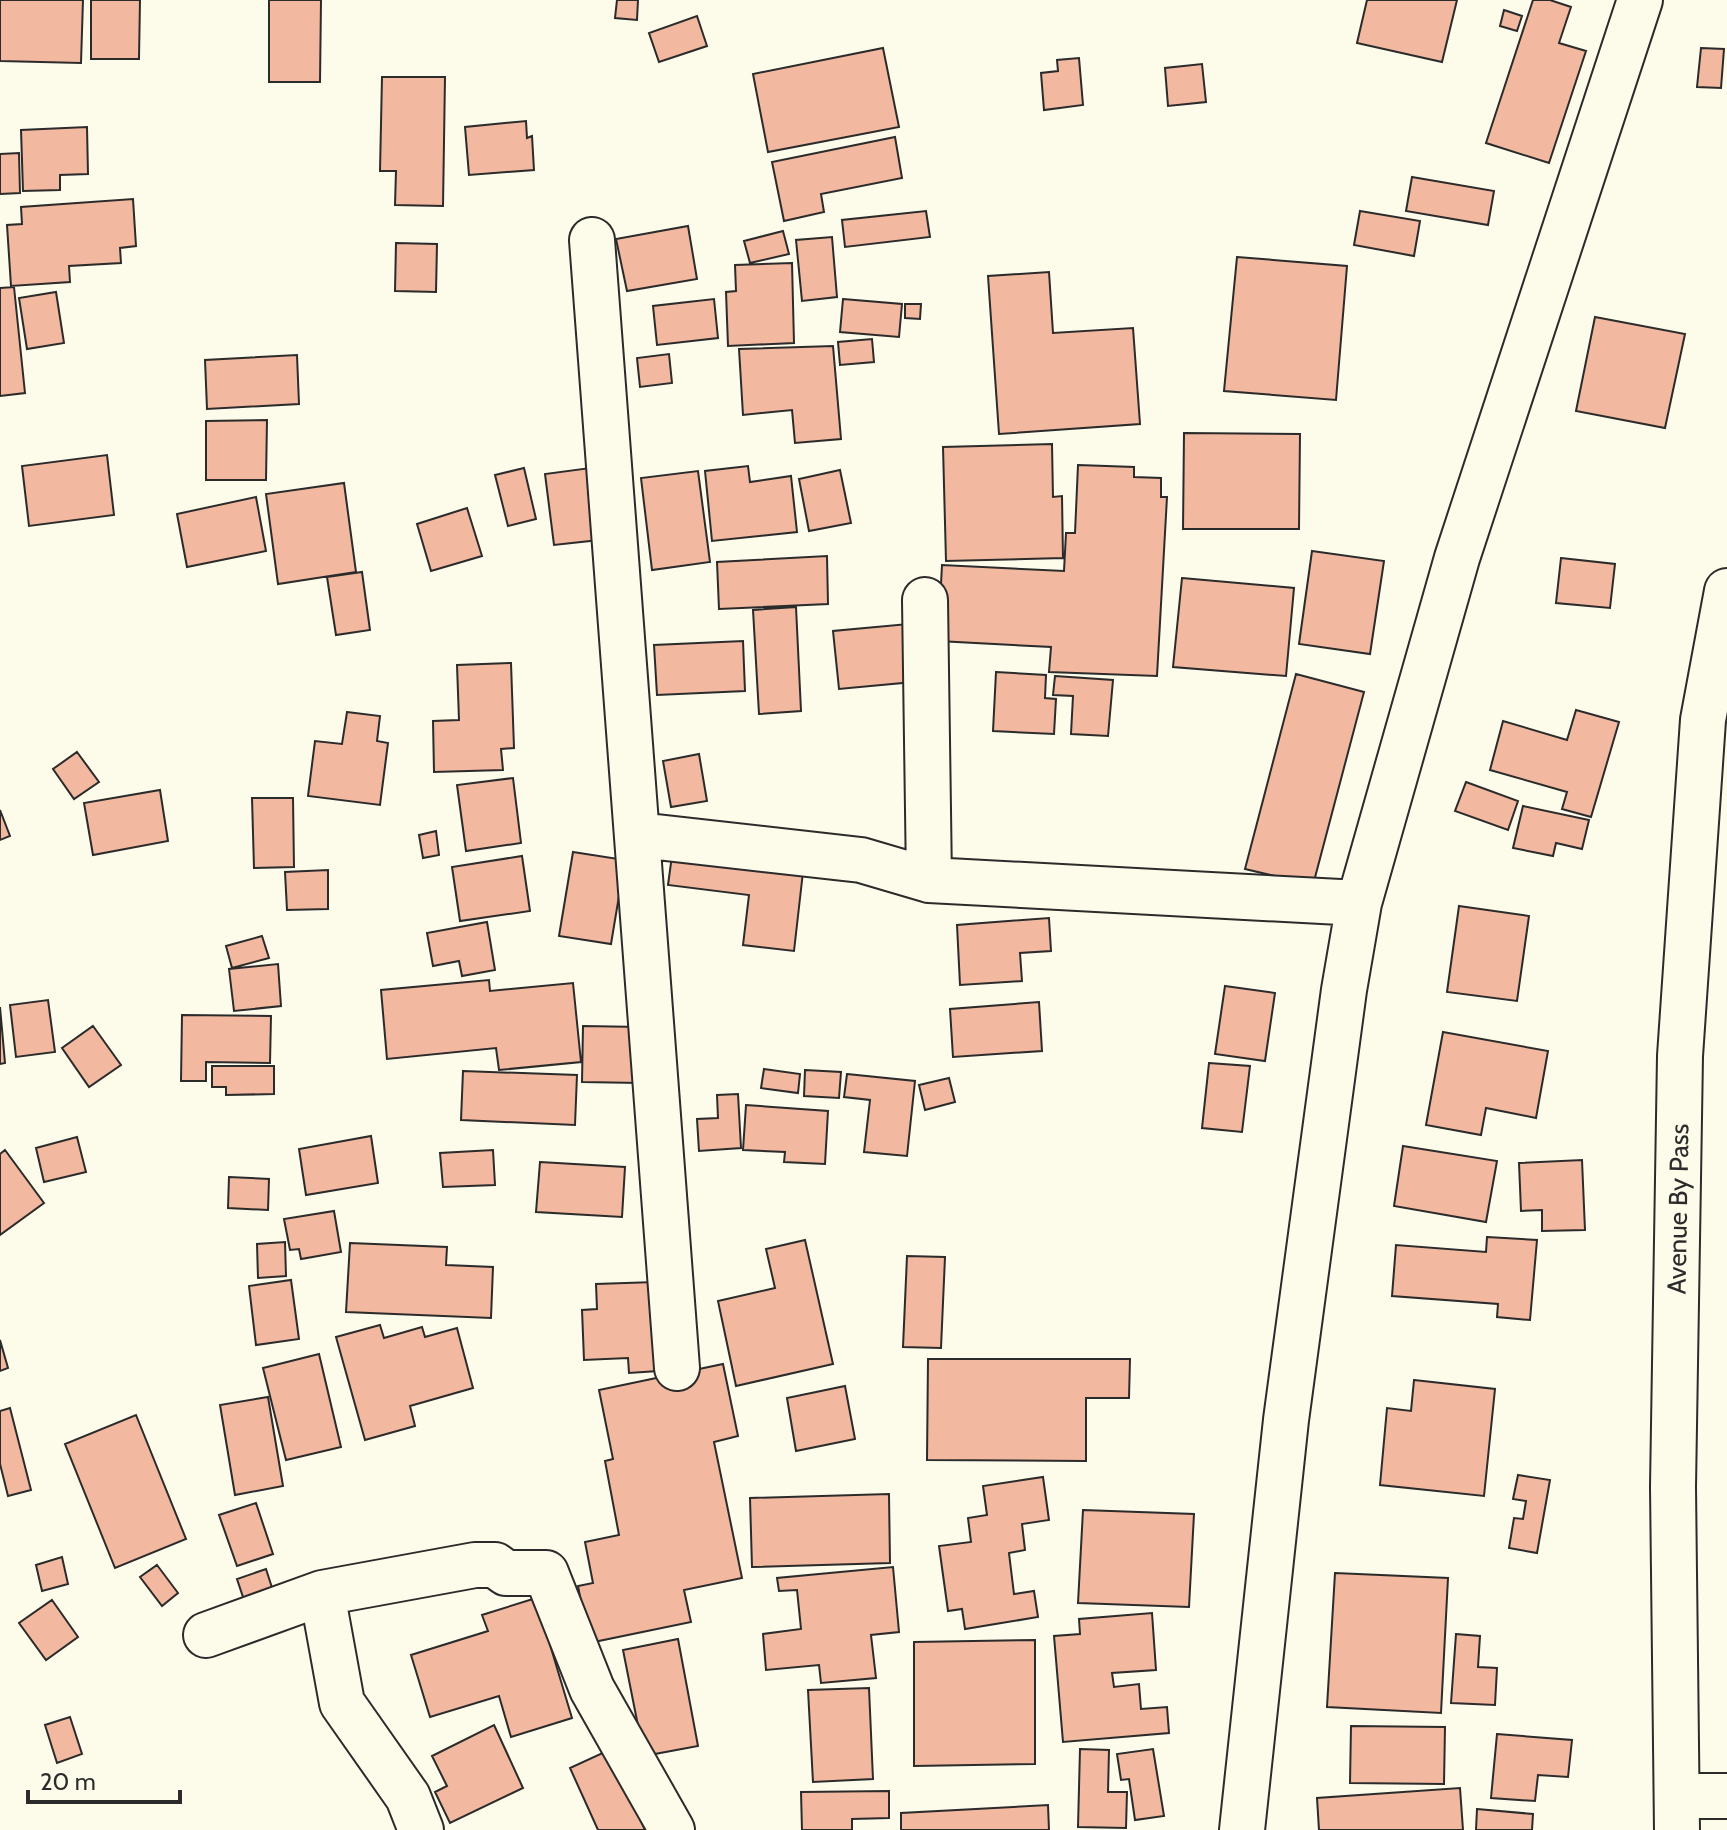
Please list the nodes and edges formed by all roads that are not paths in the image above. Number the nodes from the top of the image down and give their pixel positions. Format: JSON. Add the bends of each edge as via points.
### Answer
{"nodes":[{"id":1,"x":1640,"y":0,"type":"edge"},
{"id":2,"x":592,"y":240,"type":"dead end"},
{"id":3,"x":1727,"y":591,"type":"edge"},
{"id":4,"x":925,"y":600,"type":"dead end"},
{"id":5,"x":639,"y":835,"type":"junction"},
{"id":6,"x":929,"y":880,"type":"junction"},
{"id":7,"x":1359,"y":903,"type":"junction"},
{"id":8,"x":677,"y":1368,"type":"dead end"},
{"id":9,"x":322,"y":1593,"type":"junction"},
{"id":10,"x":206,"y":1635,"type":"dead end"},
{"id":11,"x":1727,"y":1796,"type":"edge"},
{"id":12,"x":1678,"y":1813,"type":"edge"},
{"id":13,"x":421,"y":1830,"type":"edge"},
{"id":14,"x":672,"y":1830,"type":"edge"},
{"id":15,"x":1242,"y":1830,"type":"edge"}],
"edges":[{"from":1,"to":7,"type":"main road","via":[[1457,558]]},
{"from":2,"to":5,"type":"main road"},
{"from":3,"to":12,"type":"main road","name":"Avenue By Pass","via":[[1703,720],[1680,1056],[1673,1487]]},
{"from":4,"to":6,"type":"main road"},
{"from":5,"to":6,"type":"main road","via":[[861,860]]},
{"from":5,"to":8,"type":"main road"},
{"from":6,"to":7,"type":"main road"},
{"from":7,"to":15,"type":"main road","via":[[1286,1420]]},
{"from":9,"to":10,"type":"main road"},
{"from":9,"to":13,"type":"main road","via":[[342,1703],[408,1797]]},
{"from":9,"to":14,"type":"main road","via":[[475,1565],[495,1565],[506,1573],[546,1573],[592,1689]]},
{"from":11,"to":12,"type":"main road"}]}
